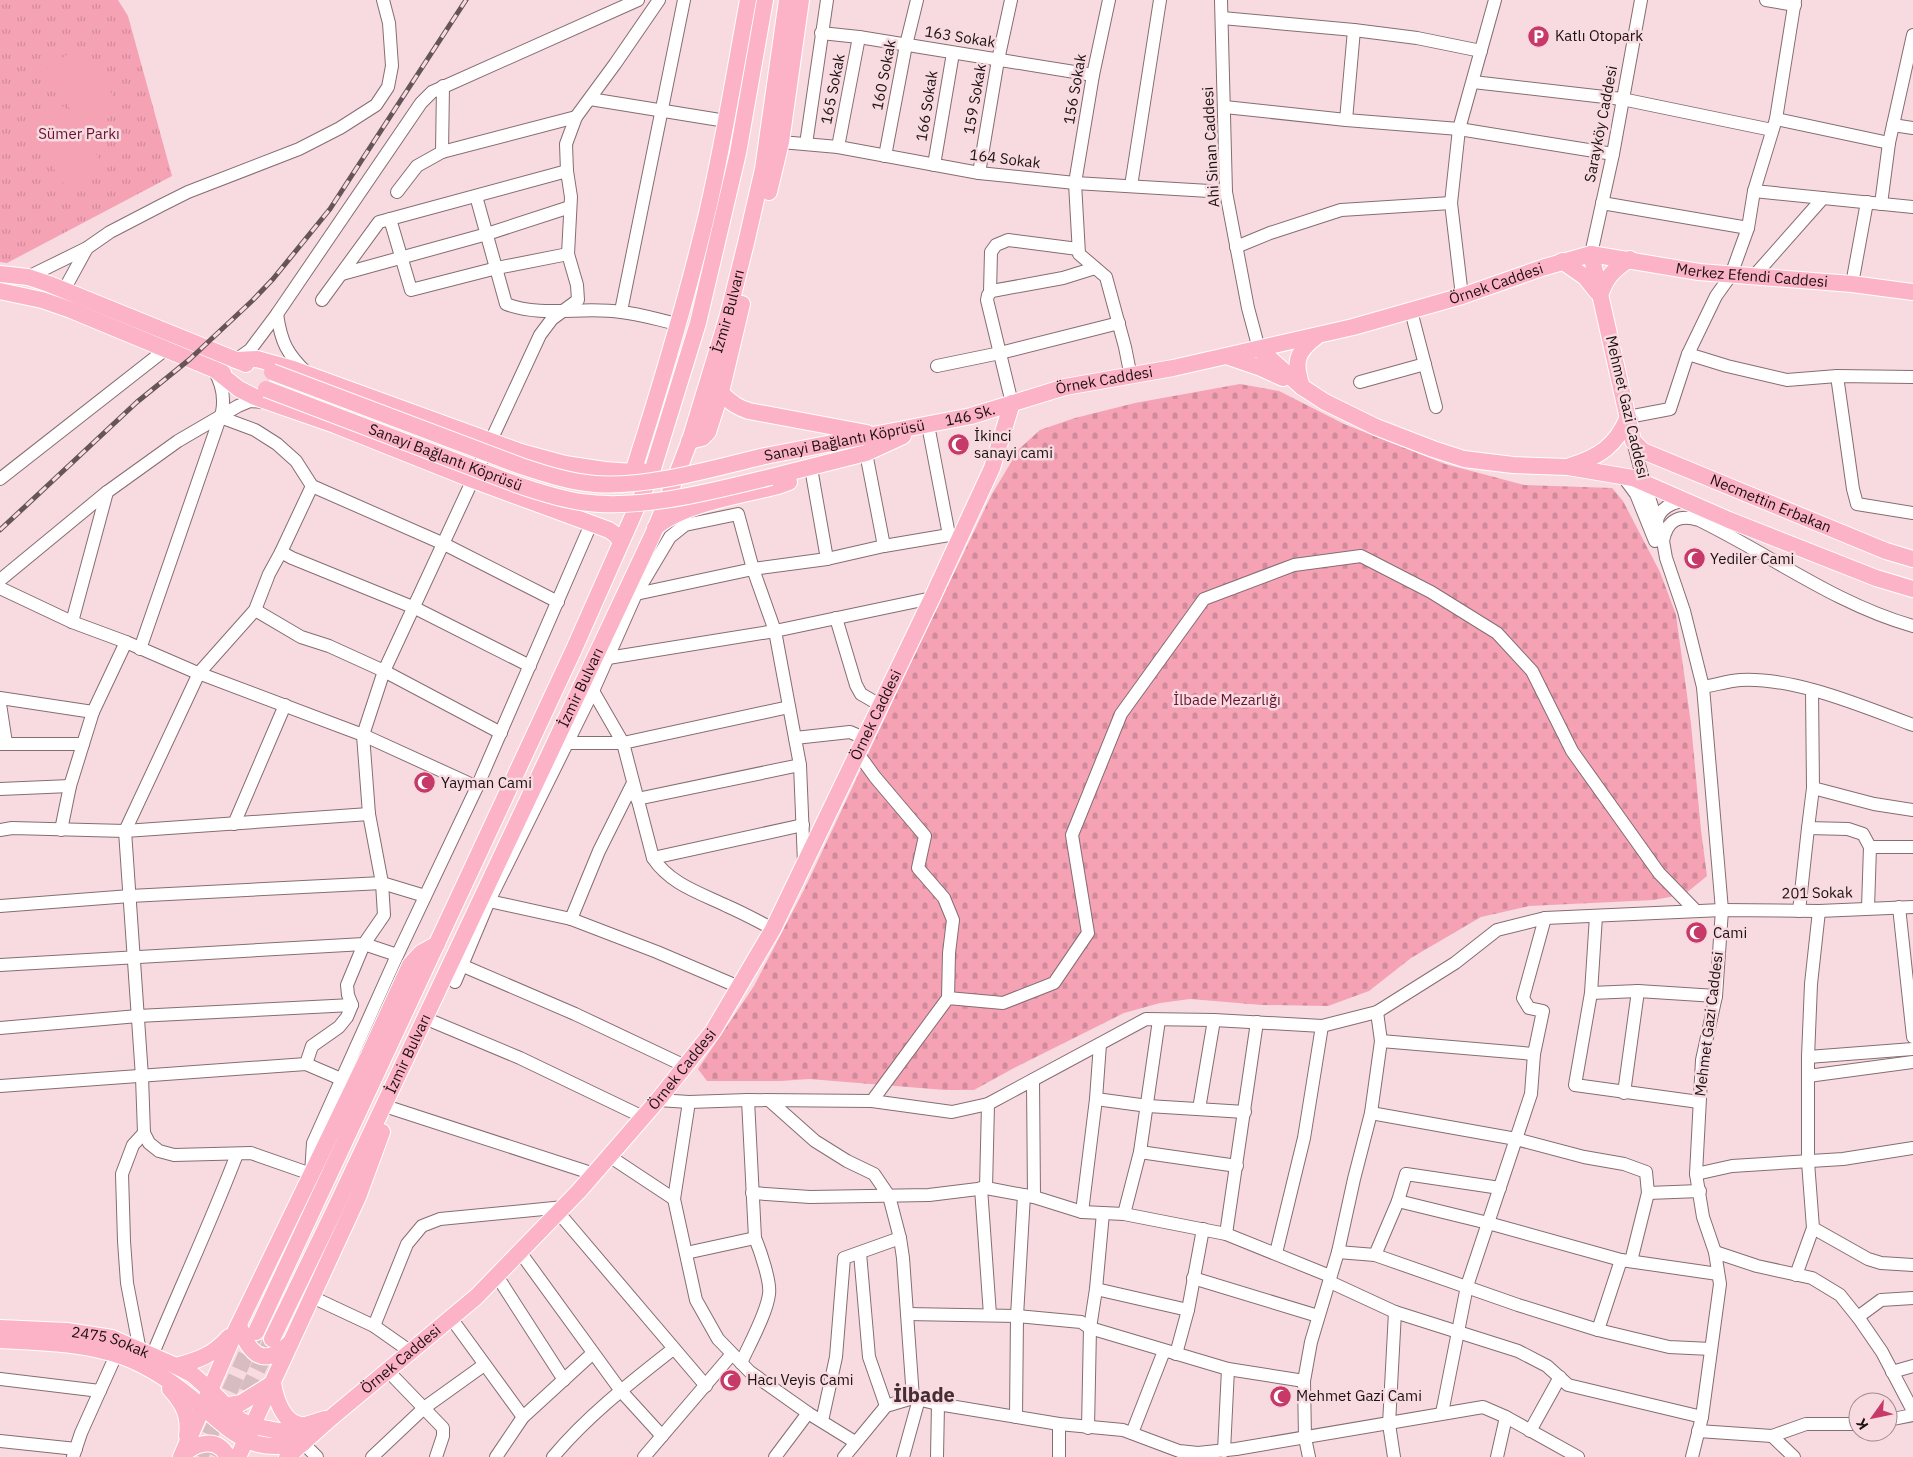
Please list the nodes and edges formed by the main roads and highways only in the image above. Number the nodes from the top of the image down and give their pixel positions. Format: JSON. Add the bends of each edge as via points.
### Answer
{"nodes":[{"id":1,"x":748,"y":0,"type":"edge"},
{"id":2,"x":765,"y":0,"type":"edge"},
{"id":3,"x":787,"y":0,"type":"edge"},
{"id":4,"x":801,"y":0,"type":"edge"},
{"id":5,"x":1591,"y":254,"type":"junction"},
{"id":6,"x":1630,"y":259,"type":"junction"},
{"id":7,"x":1562,"y":261,"type":"junction"},
{"id":8,"x":0,"y":274,"type":"edge"},
{"id":9,"x":0,"y":291,"type":"edge"},
{"id":10,"x":1913,"y":292,"type":"edge"},
{"id":11,"x":1600,"y":295,"type":"junction"},
{"id":12,"x":1319,"y":335,"type":"junction"},
{"id":13,"x":1259,"y":349,"type":"junction"},
{"id":14,"x":1226,"y":357,"type":"junction"},
{"id":15,"x":236,"y":360,"type":"junction"},
{"id":16,"x":214,"y":369,"type":"junction"},
{"id":17,"x":708,"y":382,"type":"junction"},
{"id":18,"x":1302,"y":387,"type":"junction"},
{"id":19,"x":720,"y":392,"type":"junction"},
{"id":20,"x":1012,"y":403,"type":"junction"},
{"id":21,"x":1628,"y":417,"type":"junction"},
{"id":22,"x":927,"y":425,"type":"junction"},
{"id":23,"x":877,"y":434,"type":"junction"},
{"id":24,"x":1633,"y":440,"type":"joint"},
{"id":25,"x":689,"y":441,"type":"junction"},
{"id":26,"x":653,"y":466,"type":"junction"},
{"id":27,"x":1568,"y":467,"type":"junction"},
{"id":28,"x":807,"y":469,"type":"junction"},
{"id":29,"x":634,"y":472,"type":"junction"},
{"id":30,"x":656,"y":528,"type":"junction"},
{"id":31,"x":621,"y":542,"type":"junction"},
{"id":32,"x":1913,"y":559,"type":"edge"},
{"id":33,"x":1913,"y":589,"type":"edge"},
{"id":34,"x":437,"y":944,"type":"junction"},
{"id":35,"x":458,"y":961,"type":"junction"},
{"id":36,"x":0,"y":1328,"type":"edge"},
{"id":37,"x":238,"y":1328,"type":"junction"},
{"id":38,"x":256,"y":1332,"type":"tunnel mouth"},
{"id":39,"x":272,"y":1339,"type":"tunnel mouth"},
{"id":40,"x":0,"y":1340,"type":"edge"},
{"id":41,"x":291,"y":1342,"type":"junction"},
{"id":42,"x":176,"y":1366,"type":"junction"},
{"id":43,"x":157,"y":1374,"type":"junction"},
{"id":44,"x":273,"y":1383,"type":"junction"},
{"id":45,"x":210,"y":1390,"type":"junction"},
{"id":46,"x":203,"y":1407,"type":"junction"},
{"id":47,"x":222,"y":1413,"type":"junction"},
{"id":48,"x":332,"y":1417,"type":"junction"},
{"id":49,"x":247,"y":1428,"type":"junction"},
{"id":50,"x":303,"y":1443,"type":"junction"},
{"id":51,"x":184,"y":1450,"type":"edge"},
{"id":52,"x":228,"y":1457,"type":"edge"},
{"id":53,"x":238,"y":1457,"type":"edge"},
{"id":54,"x":288,"y":1457,"type":"edge"}],
"edges":[{"from":1,"to":29,"type":"main road","via":[[708,208]]},
{"from":2,"to":26,"type":"main road","name":"İzmir Bulvarı","via":[[738,153],[700,313]]},
{"from":3,"to":17,"type":"main road","name":"İzmir Bulvarı","via":[[763,168],[728,315]]},
{"from":4,"to":19,"type":"main road","via":[[781,142]]},
{"from":5,"to":6,"type":"main road","name":"Merkez Efendi Caddesi"},
{"from":5,"to":7,"type":"main road","name":"Örnek Caddesi"},
{"from":5,"to":11,"type":"main road","name":"Mehmet Gazi Caddesi"},
{"from":6,"to":10,"type":"main road","name":"Merkez Efendi Caddesi","via":[[1699,272]]},
{"from":6,"to":11,"type":"main road","via":[[1611,272]]},
{"from":7,"to":11,"type":"main road","via":[[1585,277]]},
{"from":7,"to":12,"type":"main road","name":"Örnek Caddesi","via":[[1462,296]]},
{"from":8,"to":15,"type":"main road","name":"Sanayi Bağlantı Köprüsü","via":[[28,277],[64,290]]},
{"from":9,"to":16,"type":"main road","via":[[71,310]]},
{"from":11,"to":21,"type":"main road","name":"Mehmet Gazi Caddesi"},
{"from":12,"to":13,"type":"main road","name":"Örnek Caddesi"},
{"from":12,"to":18,"type":"main road","via":[[1299,354],[1297,362]]},
{"from":13,"to":14,"type":"main road","name":"Örnek Caddesi"},
{"from":13,"to":18,"type":"main road"},
{"from":14,"to":18,"type":"main road","via":[[1261,368]]},
{"from":14,"to":20,"type":"main road","name":"Örnek Caddesi","via":[[1065,387]]},
{"from":15,"to":23,"type":"main road","name":"Sanayi Bağlantı Köprüsü","bridge":true,"via":[[521,466],[594,484],[652,480]]},
{"from":15,"to":29,"type":"main road","via":[[265,360],[522,452],[565,464]]},
{"from":16,"to":28,"type":"main road","name":"Sanayi Bağlantı Köprüsü","bridge":true,"via":[[525,488],[583,502],[616,504],[663,500]]},
{"from":16,"to":31,"type":"main road","via":[[239,389],[273,404],[591,524],[613,533]]},
{"from":17,"to":19,"type":"main road"},
{"from":17,"to":25,"type":"main road","name":"İzmir Bulvarı"},
{"from":18,"to":27,"type":"main road","name":"Necmettin Erbakan","via":[[1376,427],[1464,459]]},
{"from":19,"to":23,"type":"main road","via":[[728,401],[749,411]]},
{"from":19,"to":25,"type":"main road","via":[[708,432],[702,438]]},
{"from":20,"to":22,"type":"main road","name":"146 Sk."},
{"from":20,"to":48,"type":"main road","name":"Örnek Caddesi","via":[[992,468],[953,538],[932,598],[773,929],[713,1031],[594,1174],[476,1298]]},
{"from":21,"to":24,"type":"main road","name":"Mehmet Gazi Caddesi"},
{"from":21,"to":27,"type":"main road","via":[[1612,444],[1597,456]]},
{"from":22,"to":23,"type":"main road","name":"Sanayi Bağlantı Köprüsü"},
{"from":22,"to":28,"type":"main road","name":"Sanayi Bağlantı Köprüsü","via":[[866,453]]},
{"from":24,"to":32,"type":"main road","name":"Necmettin Erbakan","via":[[1643,451],[1886,551]]},
{"from":25,"to":30,"type":"main road","name":"İzmir Bulvarı"},
{"from":26,"to":29,"type":"main road"},
{"from":26,"to":31,"type":"main road","name":"İzmir Bulvarı"},
{"from":27,"to":33,"type":"main road","name":"Necmettin Erbakan","via":[[1643,481],[1728,520],[1876,578]]},
{"from":28,"to":30,"type":"main road","via":[[778,486],[678,512]]},
{"from":30,"to":35,"type":"main road","name":"İzmir Bulvarı"},
{"from":31,"to":34,"type":"main road","name":"İzmir Bulvarı"},
{"from":34,"to":37,"type":"main road","via":[[410,964]]},
{"from":34,"to":38,"type":"main road","name":"İzmir Bulvarı"},
{"from":35,"to":39,"type":"main road","name":"İzmir Bulvarı"},
{"from":35,"to":41,"type":"main road","via":[[455,982],[391,1108],[358,1197]]},
{"from":36,"to":42,"type":"main road","name":"2475 Sokak","via":[[67,1331],[112,1338]]},
{"from":37,"to":41,"type":"main road","via":[[249,1347],[265,1356],[277,1353]]},
{"from":37,"to":42,"type":"main road","via":[[211,1354]]},
{"from":37,"to":45,"type":"main road"},
{"from":40,"to":43,"type":"main road","name":"2475 Sokak","via":[[90,1347],[125,1358]]},
{"from":41,"to":44,"type":"main road"},
{"from":42,"to":45,"type":"main road","name":"2475 Sokak"},
{"from":43,"to":46,"type":"main road","name":"2475 Sokak"},
{"from":43,"to":51,"type":"main road","via":[[178,1398],[188,1418]]},
{"from":44,"to":47,"type":"main road"},
{"from":44,"to":48,"type":"main road","via":[[282,1412],[298,1424],[306,1425]]},
{"from":44,"to":49,"type":"main road"},
{"from":45,"to":46,"type":"main road"},
{"from":45,"to":47,"type":"main road","name":"2475 Sokak"},
{"from":46,"to":47,"type":"main road","name":"2475 Sokak"},
{"from":46,"to":51,"type":"main road"},
{"from":47,"to":49,"type":"main road","via":[[239,1436]]},
{"from":47,"to":51,"type":"main road"},
{"from":48,"to":49,"type":"main road","via":[[295,1430]]},
{"from":48,"to":50,"type":"main road","name":"Örnek Caddesi"},
{"from":49,"to":50,"type":"main road","via":[[271,1446]]},
{"from":49,"to":53,"type":"main road"},
{"from":50,"to":54,"type":"main road","name":"Örnek Caddesi"},
{"from":51,"to":52,"type":"main road","via":[[208,1444],[219,1447]]}]}
